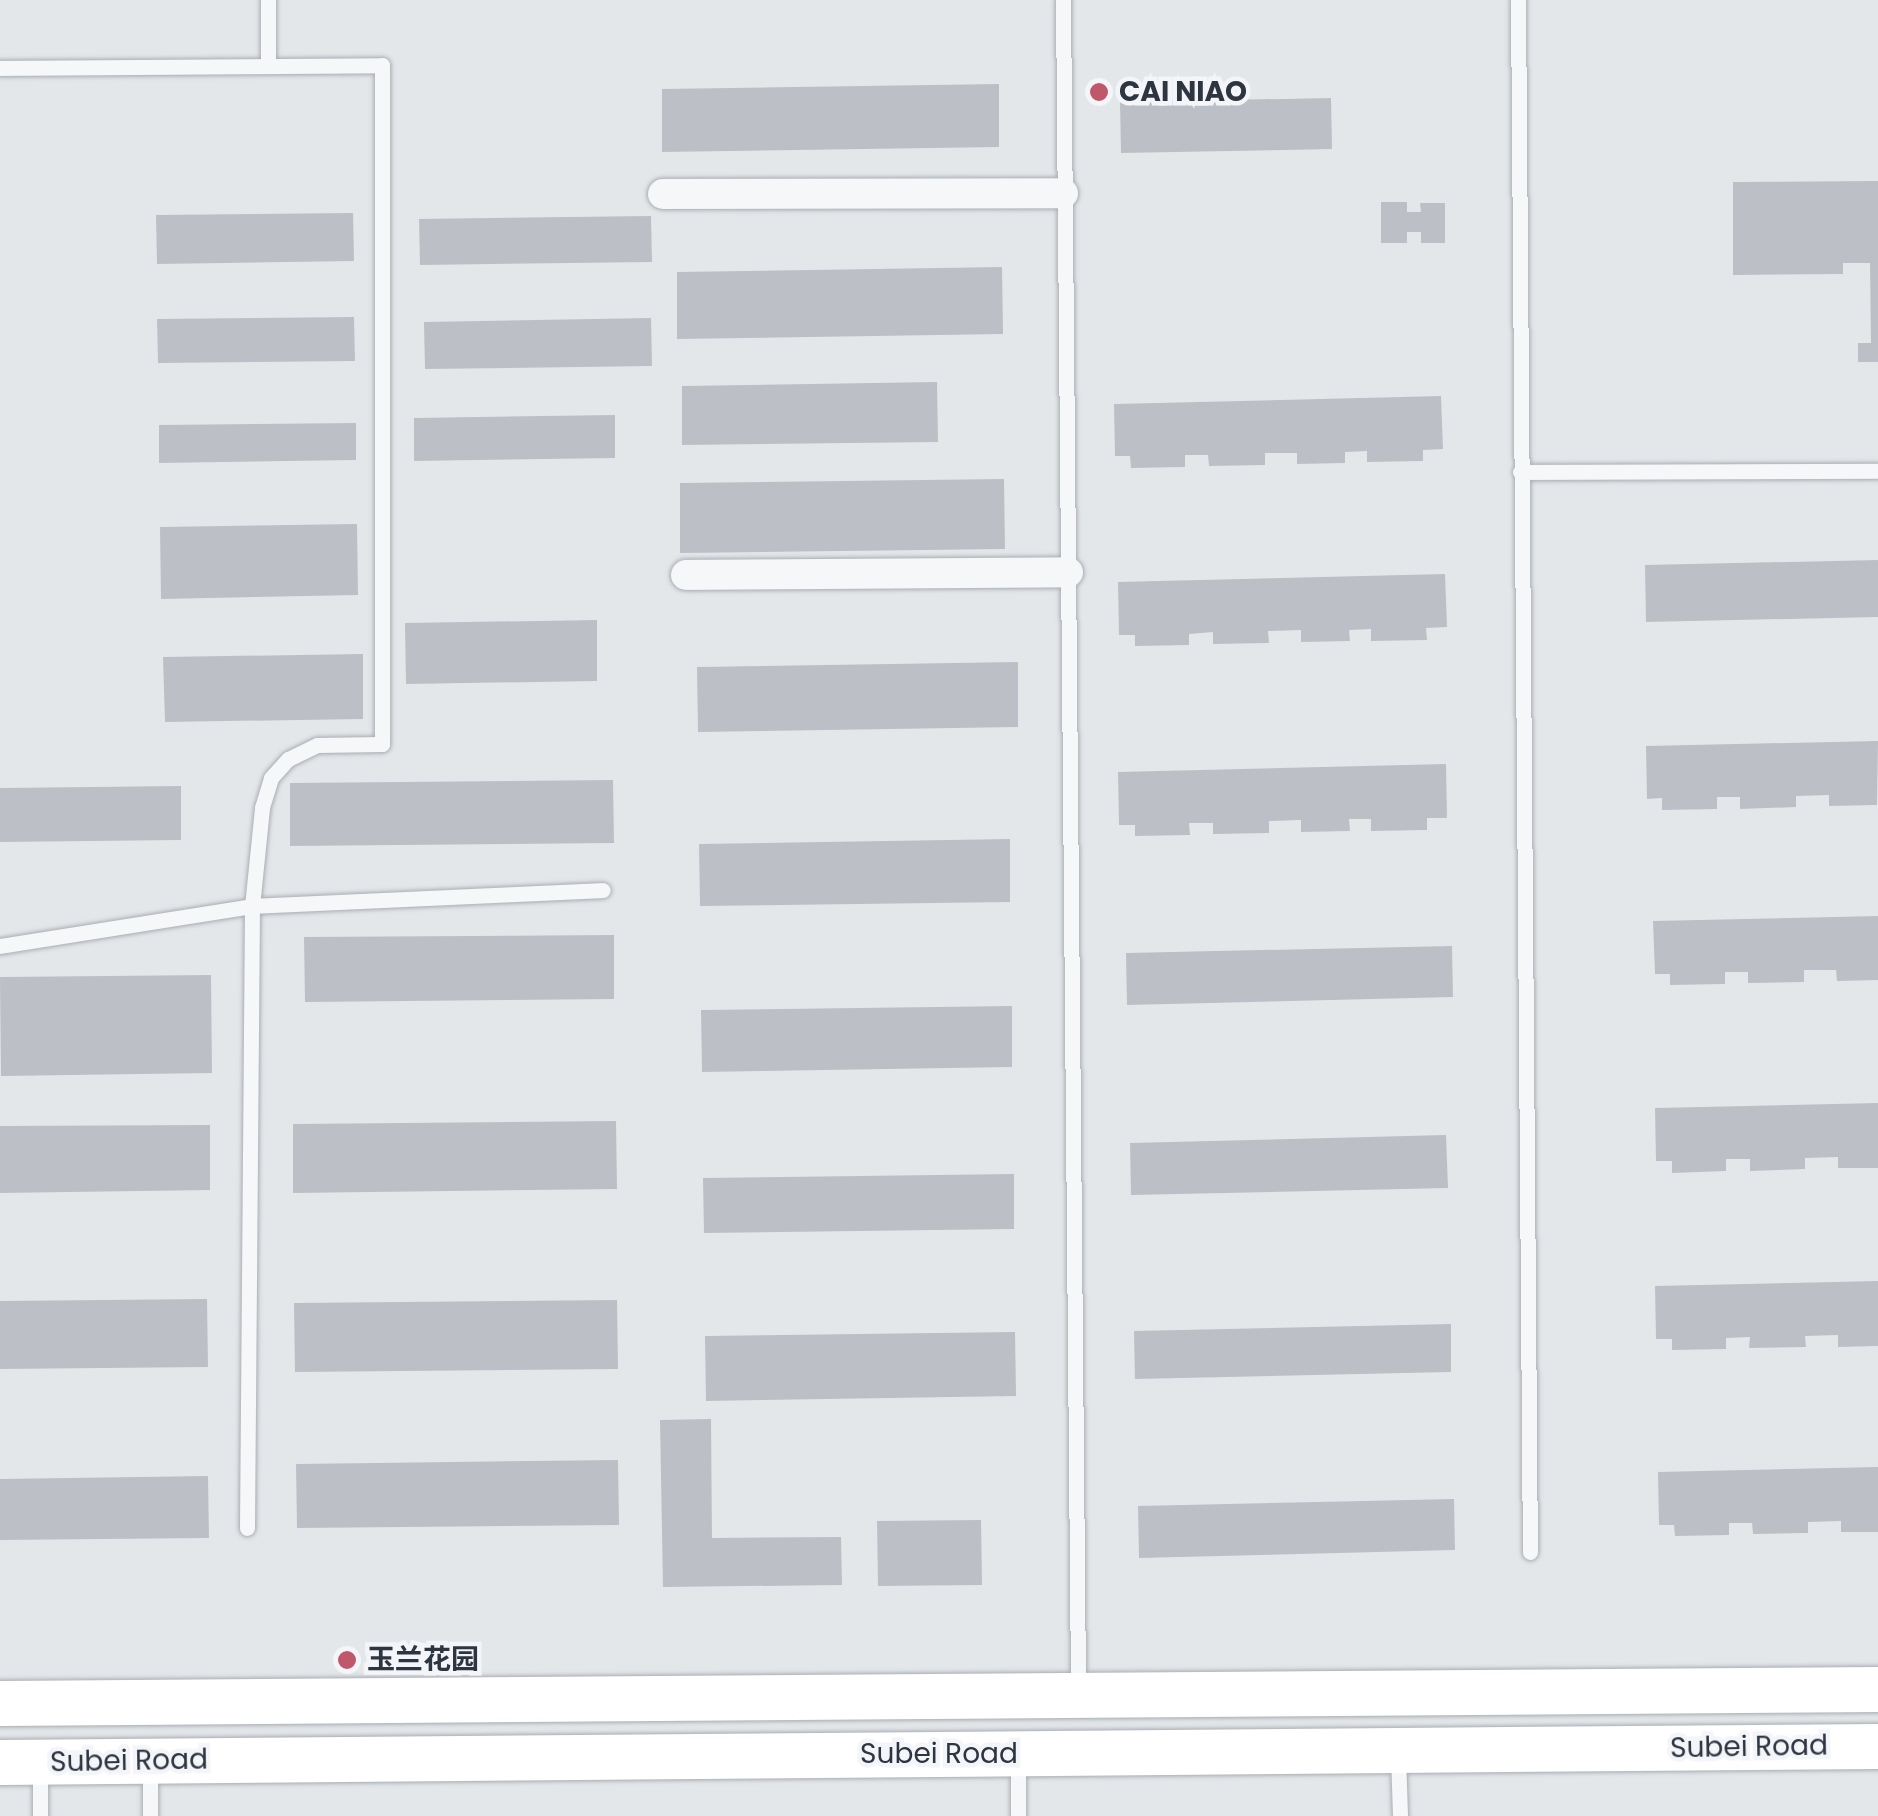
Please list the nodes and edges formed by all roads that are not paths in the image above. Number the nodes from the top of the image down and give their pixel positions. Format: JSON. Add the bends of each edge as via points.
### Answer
{"nodes":[{"id":1,"x":268,"y":0,"type":"edge"},
{"id":2,"x":1063,"y":0,"type":"edge"},
{"id":3,"x":1518,"y":0,"type":"edge"},
{"id":4,"x":268,"y":66,"type":"junction"},
{"id":5,"x":0,"y":68,"type":"edge"},
{"id":6,"x":1063,"y":192,"type":"junction"},
{"id":7,"x":662,"y":194,"type":"dead end"},
{"id":8,"x":1520,"y":472,"type":"junction"},
{"id":9,"x":1878,"y":472,"type":"edge"},
{"id":10,"x":1068,"y":572,"type":"junction"},
{"id":11,"x":686,"y":576,"type":"dead end"},
{"id":12,"x":603,"y":890,"type":"dead end"},
{"id":13,"x":252,"y":906,"type":"junction"},
{"id":14,"x":0,"y":946,"type":"edge"},
{"id":15,"x":248,"y":1528,"type":"dead end"},
{"id":16,"x":1530,"y":1552,"type":"dead end"},
{"id":17,"x":1878,"y":1689,"type":"edge"},
{"id":18,"x":1078,"y":1698,"type":"junction"},
{"id":19,"x":0,"y":1703,"type":"edge"},
{"id":20,"x":1878,"y":1746,"type":"edge"},
{"id":21,"x":1398,"y":1750,"type":"junction"},
{"id":22,"x":1018,"y":1754,"type":"junction"},
{"id":23,"x":150,"y":1760,"type":"junction"},
{"id":24,"x":20,"y":1762,"type":"edge"},
{"id":25,"x":40,"y":1816,"type":"edge"},
{"id":26,"x":150,"y":1816,"type":"edge"},
{"id":27,"x":1018,"y":1816,"type":"edge"},
{"id":28,"x":1400,"y":1816,"type":"edge"}],
"edges":[{"from":1,"to":4,"type":"lane"},
{"from":2,"to":6,"type":"lane"},
{"from":3,"to":8,"type":"lane"},
{"from":4,"to":5,"type":"lane"},
{"from":4,"to":13,"type":"lane","via":[[382,65],[382,744],[317,746],[270,778]]},
{"from":6,"to":7,"type":"street"},
{"from":6,"to":10,"type":"lane"},
{"from":8,"to":9,"type":"lane"},
{"from":8,"to":16,"type":"lane"},
{"from":10,"to":11,"type":"street"},
{"from":10,"to":18,"type":"lane"},
{"from":12,"to":13,"type":"lane"},
{"from":13,"to":14,"type":"lane"},
{"from":13,"to":15,"type":"lane"},
{"from":17,"to":18,"type":"main road","name":"Subei Road"},
{"from":18,"to":19,"type":"main road","name":"Subei Road"},
{"from":20,"to":21,"type":"main road","name":"Subei Road"},
{"from":21,"to":22,"type":"main road","name":"Subei Road"},
{"from":21,"to":28,"type":"lane"},
{"from":22,"to":23,"type":"main road","name":"Subei Road"},
{"from":22,"to":27,"type":"lane"},
{"from":23,"to":24,"type":"main road","name":"Subei Road"},
{"from":23,"to":26,"type":"lane"},
{"from":24,"to":25,"type":"lane"}]}
